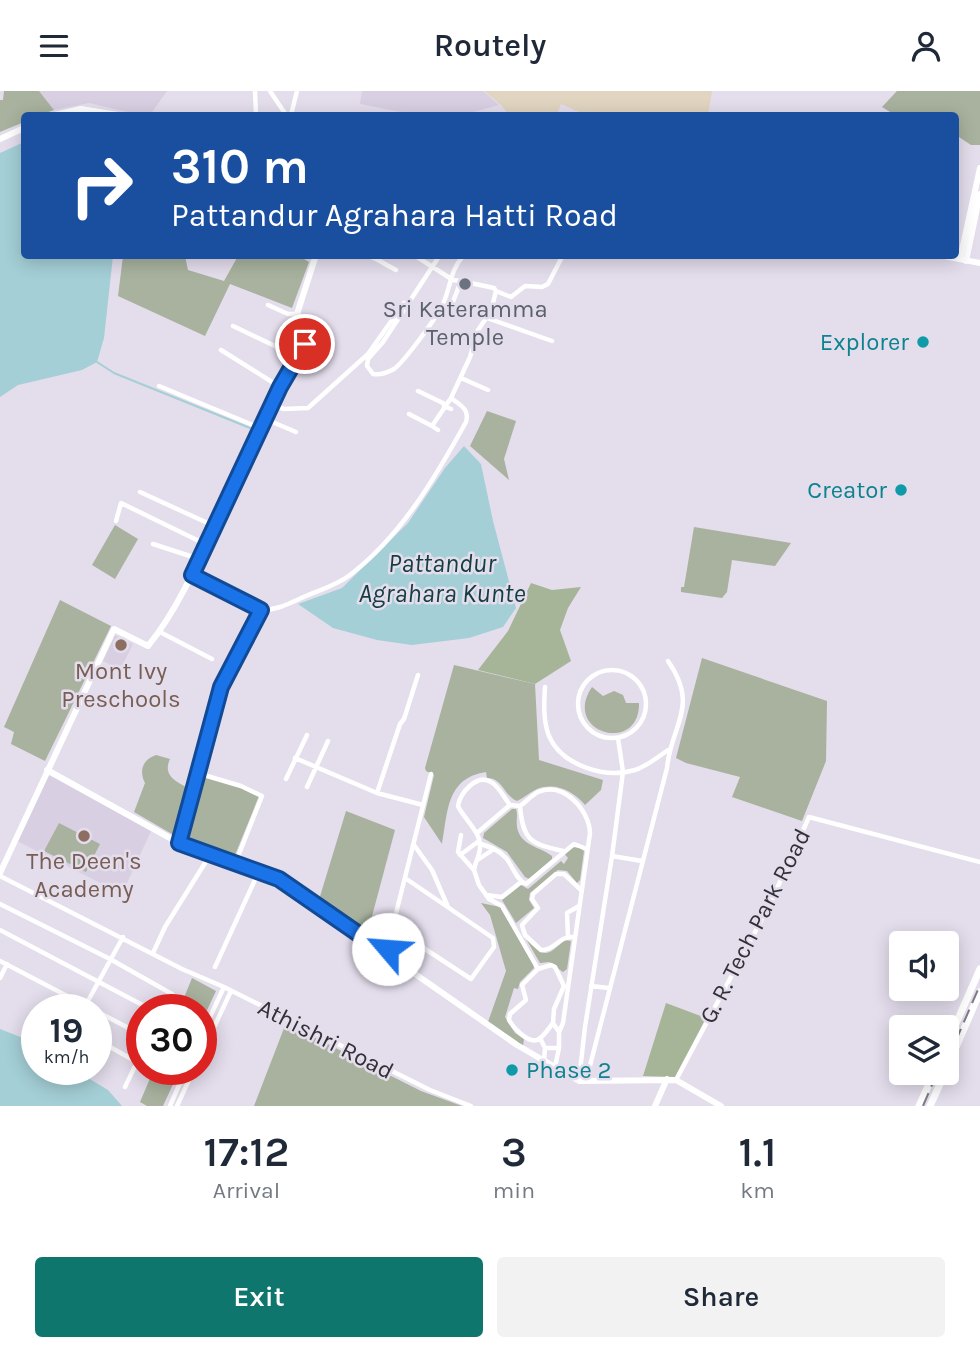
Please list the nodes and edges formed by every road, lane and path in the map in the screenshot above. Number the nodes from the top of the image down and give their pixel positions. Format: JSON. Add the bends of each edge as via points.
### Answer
{"nodes":[{"id":1,"x":255,"y":91,"type":"edge"},
{"id":2,"x":270,"y":91,"type":"edge"},
{"id":3,"x":297,"y":91,"type":"edge"},
{"id":4,"x":68,"y":112,"type":"edge"},
{"id":5,"x":100,"y":112,"type":"edge"},
{"id":6,"x":256,"y":112,"type":"edge"},
{"id":7,"x":284,"y":112,"type":"edge"},
{"id":8,"x":292,"y":112,"type":"edge"},
{"id":9,"x":21,"y":129,"type":"edge"},
{"id":10,"x":0,"y":139,"type":"edge"},
{"id":11,"x":980,"y":168,"type":"edge"},
{"id":12,"x":980,"y":194,"type":"edge"},
{"id":13,"x":315,"y":259,"type":"edge"},
{"id":14,"x":380,"y":259,"type":"edge"},
{"id":15,"x":420,"y":259,"type":"edge"},
{"id":16,"x":438,"y":259,"type":"edge"},
{"id":17,"x":461,"y":259,"type":"edge"},
{"id":18,"x":561,"y":259,"type":"edge"},
{"id":19,"x":958,"y":259,"type":"edge"},
{"id":20,"x":963,"y":260,"type":"junction"},
{"id":21,"x":980,"y":263,"type":"edge"},
{"id":22,"x":433,"y":267,"type":"junction"},
{"id":23,"x":396,"y":270,"type":"dead end"},
{"id":24,"x":450,"y":278,"type":"junction"},
{"id":25,"x":461,"y":281,"type":"junction"},
{"id":26,"x":496,"y":291,"type":"junction"},
{"id":27,"x":404,"y":303,"type":"dead end"},
{"id":28,"x":268,"y":305,"type":"dead end"},
{"id":29,"x":449,"y":312,"type":"dead end"},
{"id":30,"x":297,"y":314,"type":"junction"},
{"id":31,"x":487,"y":318,"type":"junction"},
{"id":32,"x":233,"y":326,"type":"dead end"},
{"id":33,"x":552,"y":341,"type":"dead end"},
{"id":34,"x":221,"y":350,"type":"dead end"},
{"id":35,"x":298,"y":357,"type":"junction"},
{"id":36,"x":461,"y":378,"type":"junction"},
{"id":37,"x":159,"y":386,"type":"dead end"},
{"id":38,"x":280,"y":387,"type":"junction"},
{"id":39,"x":488,"y":390,"type":"dead end"},
{"id":40,"x":418,"y":391,"type":"dead end"},
{"id":41,"x":451,"y":398,"type":"junction"},
{"id":42,"x":272,"y":405,"type":"junction"},
{"id":43,"x":445,"y":405,"type":"junction"},
{"id":44,"x":451,"y":409,"type":"dead end"},
{"id":45,"x":409,"y":414,"type":"dead end"},
{"id":46,"x":265,"y":419,"type":"junction"},
{"id":47,"x":432,"y":426,"type":"junction"},
{"id":48,"x":260,"y":428,"type":"junction"},
{"id":49,"x":438,"y":430,"type":"dead end"},
{"id":50,"x":296,"y":432,"type":"dead end"},
{"id":51,"x":140,"y":492,"type":"dead end"},
{"id":52,"x":117,"y":521,"type":"dead end"},
{"id":53,"x":214,"y":526,"type":"junction"},
{"id":54,"x":153,"y":544,"type":"dead end"},
{"id":55,"x":200,"y":551,"type":"junction"},
{"id":56,"x":192,"y":575,"type":"junction"},
{"id":57,"x":261,"y":610,"type":"junction"},
{"id":58,"x":160,"y":632,"type":"junction"},
{"id":59,"x":212,"y":659,"type":"dead end"},
{"id":60,"x":668,"y":661,"type":"dead end"},
{"id":61,"x":418,"y":675,"type":"dead end"},
{"id":62,"x":545,"y":687,"type":"dead end"},
{"id":63,"x":307,"y":735,"type":"dead end"},
{"id":64,"x":618,"y":738,"type":"junction"},
{"id":65,"x":328,"y":741,"type":"dead end"},
{"id":66,"x":668,"y":749,"type":"junction"},
{"id":67,"x":295,"y":758,"type":"junction"},
{"id":68,"x":316,"y":767,"type":"junction"},
{"id":69,"x":47,"y":770,"type":"junction"},
{"id":70,"x":623,"y":772,"type":"junction"},
{"id":71,"x":197,"y":773,"type":"junction"},
{"id":72,"x":431,"y":774,"type":"dead end"},
{"id":73,"x":286,"y":779,"type":"dead end"},
{"id":74,"x":307,"y":787,"type":"dead end"},
{"id":75,"x":377,"y":793,"type":"junction"},
{"id":76,"x":423,"y":805,"type":"junction"},
{"id":77,"x":510,"y":805,"type":"junction"},
{"id":78,"x":520,"y":806,"type":"junction"},
{"id":79,"x":477,"y":833,"type":"junction"},
{"id":80,"x":590,"y":833,"type":"junction"},
{"id":81,"x":461,"y":835,"type":"dead end"},
{"id":82,"x":179,"y":843,"type":"junction"},
{"id":83,"x":480,"y":843,"type":"junction"},
{"id":84,"x":414,"y":844,"type":"junction"},
{"id":85,"x":575,"y":844,"type":"junction"},
{"id":86,"x":495,"y":849,"type":"junction"},
{"id":87,"x":587,"y":849,"type":"junction"},
{"id":88,"x":564,"y":851,"type":"junction"},
{"id":89,"x":210,"y":855,"type":"junction"},
{"id":90,"x":460,"y":855,"type":"junction"},
{"id":91,"x":612,"y":856,"type":"junction"},
{"id":92,"x":479,"y":859,"type":"junction"},
{"id":93,"x":642,"y":861,"type":"junction"},
{"id":94,"x":980,"y":862,"type":"edge"},
{"id":95,"x":235,"y":864,"type":"junction"},
{"id":96,"x":474,"y":870,"type":"junction"},
{"id":97,"x":259,"y":871,"type":"junction"},
{"id":98,"x":0,"y":874,"type":"edge"},
{"id":99,"x":405,"y":878,"type":"junction"},
{"id":100,"x":521,"y":882,"type":"junction"},
{"id":101,"x":581,"y":890,"type":"junction"},
{"id":102,"x":486,"y":894,"type":"junction"},
{"id":103,"x":0,"y":904,"type":"edge"},
{"id":104,"x":579,"y":906,"type":"junction"},
{"id":105,"x":448,"y":908,"type":"junction"},
{"id":106,"x":522,"y":925,"type":"junction"},
{"id":107,"x":393,"y":927,"type":"junction"},
{"id":108,"x":515,"y":929,"type":"junction"},
{"id":109,"x":0,"y":930,"type":"edge"},
{"id":110,"x":123,"y":937,"type":"junction"},
{"id":111,"x":571,"y":937,"type":"junction"},
{"id":112,"x":153,"y":953,"type":"junction"},
{"id":113,"x":386,"y":953,"type":"junction"},
{"id":114,"x":110,"y":960,"type":"junction"},
{"id":115,"x":0,"y":961,"type":"edge"},
{"id":116,"x":7,"y":964,"type":"junction"},
{"id":117,"x":215,"y":967,"type":"dead end"},
{"id":118,"x":980,"y":968,"type":"edge"},
{"id":119,"x":538,"y":969,"type":"junction"},
{"id":120,"x":0,"y":978,"type":"edge"},
{"id":121,"x":98,"y":982,"type":"junction"},
{"id":122,"x":591,"y":986,"type":"junction"},
{"id":123,"x":224,"y":987,"type":"junction"},
{"id":124,"x":609,"y":988,"type":"junction"},
{"id":125,"x":231,"y":991,"type":"junction"},
{"id":126,"x":980,"y":992,"type":"edge"},
{"id":127,"x":61,"y":994,"type":"edge"},
{"id":128,"x":91,"y":994,"type":"edge"},
{"id":129,"x":172,"y":994,"type":"dead end"},
{"id":130,"x":126,"y":997,"type":"edge"},
{"id":131,"x":217,"y":1002,"type":"edge"},
{"id":132,"x":959,"y":1016,"type":"edge"},
{"id":133,"x":217,"y":1021,"type":"edge"},
{"id":134,"x":553,"y":1023,"type":"junction"},
{"id":135,"x":559,"y":1032,"type":"junction"},
{"id":136,"x":540,"y":1038,"type":"junction"},
{"id":137,"x":959,"y":1040,"type":"edge"},
{"id":138,"x":545,"y":1048,"type":"junction"},
{"id":139,"x":559,"y":1048,"type":"junction"},
{"id":140,"x":544,"y":1061,"type":"junction"},
{"id":141,"x":555,"y":1067,"type":"junction"},
{"id":142,"x":667,"y":1079,"type":"junction"},
{"id":143,"x":676,"y":1080,"type":"junction"},
{"id":144,"x":583,"y":1082,"type":"junction"},
{"id":145,"x":179,"y":1085,"type":"edge"},
{"id":146,"x":187,"y":1085,"type":"edge"},
{"id":147,"x":929,"y":1085,"type":"edge"},
{"id":148,"x":939,"y":1085,"type":"edge"},
{"id":149,"x":170,"y":1106,"type":"edge"},
{"id":150,"x":177,"y":1106,"type":"edge"},
{"id":151,"x":471,"y":1106,"type":"edge"},
{"id":152,"x":655,"y":1106,"type":"edge"},
{"id":153,"x":721,"y":1106,"type":"edge"},
{"id":154,"x":919,"y":1106,"type":"edge"},
{"id":155,"x":930,"y":1106,"type":"edge"}],
"edges":[{"from":1,"to":6,"type":"street"},
{"from":2,"to":7,"type":"street"},
{"from":3,"to":8,"type":"street"},
{"from":4,"to":5,"type":"street"},
{"from":9,"to":10,"type":"street"},
{"from":11,"to":20,"type":"street"},
{"from":12,"to":20,"type":"street"},
{"from":13,"to":30,"type":"street"},
{"from":14,"to":23,"type":"street"},
{"from":15,"to":22,"type":"street"},
{"from":16,"to":22,"type":"street"},
{"from":17,"to":24,"type":"street"},
{"from":18,"to":26,"type":"street","via":[[545,286],[525,286],[511,297]]},
{"from":19,"to":20,"type":"street"},
{"from":20,"to":21,"type":"street"},
{"from":22,"to":24,"type":"street"},
{"from":22,"to":24,"type":"street","via":[[368,359],[373,374],[395,368],[432,322],[442,307]]},
{"from":24,"to":25,"type":"street"},
{"from":25,"to":26,"type":"street"},
{"from":25,"to":29,"type":"street"},
{"from":26,"to":31,"type":"street"},
{"from":27,"to":42,"type":"street","via":[[368,354],[308,408]]},
{"from":28,"to":30,"type":"street"},
{"from":30,"to":35,"type":"street","via":[[313,328]]},
{"from":31,"to":33,"type":"street"},
{"from":31,"to":36,"type":"street","via":[[476,333]]},
{"from":32,"to":35,"type":"street"},
{"from":34,"to":38,"type":"street"},
{"from":35,"to":38,"type":"street"},
{"from":36,"to":39,"type":"street"},
{"from":36,"to":41,"type":"street"},
{"from":37,"to":48,"type":"street"},
{"from":38,"to":42,"type":"street"},
{"from":40,"to":43,"type":"street"},
{"from":41,"to":43,"type":"street"},
{"from":41,"to":57,"type":"street","via":[[466,410],[466,422],[393,534],[344,579],[282,608]]},
{"from":42,"to":46,"type":"street"},
{"from":43,"to":44,"type":"street"},
{"from":43,"to":47,"type":"street"},
{"from":45,"to":47,"type":"street"},
{"from":46,"to":48,"type":"street"},
{"from":46,"to":50,"type":"street"},
{"from":47,"to":49,"type":"street"},
{"from":48,"to":53,"type":"street"},
{"from":51,"to":53,"type":"street"},
{"from":52,"to":55,"type":"street","via":[[121,503],[201,542]]},
{"from":53,"to":55,"type":"street"},
{"from":54,"to":55,"type":"street","via":[[193,557]]},
{"from":55,"to":56,"type":"street"},
{"from":56,"to":57,"type":"street"},
{"from":56,"to":58,"type":"street"},
{"from":57,"to":71,"type":"street","via":[[221,687]]},
{"from":58,"to":59,"type":"street"},
{"from":58,"to":69,"type":"street","via":[[148,646],[114,629]]},
{"from":60,"to":66,"type":"street","via":[[678,677],[683,705]]},
{"from":61,"to":75,"type":"street"},
{"from":62,"to":70,"type":"street","via":[[546,724],[559,751],[589,768]]},
{"from":63,"to":67,"type":"street"},
{"from":64,"to":64,"type":"street","via":[[589,729],[579,712],[581,691],[604,671],[635,678],[646,697],[637,728]]},
{"from":64,"to":70,"type":"street"},
{"from":65,"to":68,"type":"street"},
{"from":66,"to":70,"type":"street","via":[[644,766]]},
{"from":66,"to":93,"type":"street"},
{"from":67,"to":68,"type":"street"},
{"from":67,"to":73,"type":"street"},
{"from":68,"to":74,"type":"street"},
{"from":68,"to":75,"type":"street"},
{"from":69,"to":82,"type":"street"},
{"from":69,"to":98,"type":"street"},
{"from":70,"to":91,"type":"street"},
{"from":71,"to":82,"type":"street"},
{"from":71,"to":95,"type":"street","via":[[262,796]]},
{"from":72,"to":76,"type":"street"},
{"from":75,"to":76,"type":"street"},
{"from":76,"to":84,"type":"street"},
{"from":77,"to":78,"type":"street"},
{"from":77,"to":79,"type":"street"},
{"from":77,"to":79,"type":"street","via":[[490,781],[465,790],[457,806]]},
{"from":78,"to":80,"type":"street","via":[[538,792],[565,794],[587,816]]},
{"from":78,"to":88,"type":"street","via":[[522,829],[529,840]]},
{"from":79,"to":83,"type":"street"},
{"from":80,"to":85,"type":"street"},
{"from":80,"to":87,"type":"street"},
{"from":81,"to":90,"type":"street"},
{"from":82,"to":89,"type":"street"},
{"from":83,"to":86,"type":"street"},
{"from":83,"to":90,"type":"street"},
{"from":83,"to":92,"type":"street"},
{"from":84,"to":99,"type":"street"},
{"from":84,"to":105,"type":"street","via":[[432,870]]},
{"from":85,"to":87,"type":"street"},
{"from":85,"to":88,"type":"street"},
{"from":86,"to":92,"type":"street"},
{"from":86,"to":100,"type":"street"},
{"from":87,"to":101,"type":"street"},
{"from":88,"to":100,"type":"street","via":[[529,883]]},
{"from":89,"to":95,"type":"street"},
{"from":89,"to":112,"type":"street"},
{"from":90,"to":96,"type":"street"},
{"from":91,"to":93,"type":"street"},
{"from":91,"to":122,"type":"street"},
{"from":92,"to":96,"type":"street"},
{"from":93,"to":124,"type":"street"},
{"from":94,"to":143,"type":"street","name":"G. R. Tech Park Road","via":[[809,817],[770,904]]},
{"from":95,"to":97,"type":"street"},
{"from":96,"to":102,"type":"street"},
{"from":97,"to":113,"type":"street","via":[[279,879]]},
{"from":97,"to":117,"type":"street"},
{"from":98,"to":110,"type":"street","name":"Athishri Road"},
{"from":99,"to":105,"type":"street"},
{"from":99,"to":107,"type":"street"},
{"from":100,"to":102,"type":"street","via":[[502,897]]},
{"from":101,"to":104,"type":"street"},
{"from":101,"to":106,"type":"street","via":[[564,874],[556,874],[533,894],[538,908]]},
{"from":102,"to":108,"type":"street","via":[[502,906]]},
{"from":103,"to":114,"type":"street"},
{"from":104,"to":111,"type":"street"},
{"from":104,"to":111,"type":"street","via":[[567,913]]},
{"from":105,"to":107,"type":"street","via":[[495,941],[471,979]]},
{"from":106,"to":108,"type":"street"},
{"from":106,"to":111,"type":"street","via":[[524,935],[541,950]]},
{"from":107,"to":113,"type":"street"},
{"from":108,"to":119,"type":"street"},
{"from":109,"to":121,"type":"street"},
{"from":110,"to":112,"type":"street","name":"Athishri Road"},
{"from":110,"to":114,"type":"street"},
{"from":111,"to":135,"type":"street"},
{"from":112,"to":123,"type":"street","name":"Athishri Road"},
{"from":113,"to":140,"type":"street"},
{"from":114,"to":121,"type":"street"},
{"from":114,"to":129,"type":"street"},
{"from":115,"to":116,"type":"street"},
{"from":116,"to":120,"type":"street"},
{"from":116,"to":127,"type":"street"},
{"from":118,"to":132,"type":"main road"},
{"from":119,"to":134,"type":"street","via":[[553,965],[563,984]]},
{"from":119,"to":136,"type":"street","via":[[522,985],[526,1000],[509,1020],[527,1038]]},
{"from":121,"to":128,"type":"street"},
{"from":121,"to":130,"type":"street"},
{"from":122,"to":124,"type":"street"},
{"from":122,"to":144,"type":"street"},
{"from":123,"to":125,"type":"street","name":"Athishri Road"},
{"from":123,"to":131,"type":"street"},
{"from":124,"to":144,"type":"street"},
{"from":125,"to":133,"type":"street"},
{"from":125,"to":151,"type":"street","name":"Athishri Road"},
{"from":126,"to":137,"type":"main road"},
{"from":134,"to":135,"type":"street"},
{"from":134,"to":136,"type":"street"},
{"from":135,"to":139,"type":"street"},
{"from":136,"to":138,"type":"street"},
{"from":138,"to":139,"type":"street"},
{"from":138,"to":140,"type":"street"},
{"from":139,"to":141,"type":"street"},
{"from":140,"to":141,"type":"street"},
{"from":141,"to":144,"type":"street"},
{"from":142,"to":143,"type":"street"},
{"from":142,"to":144,"type":"street"},
{"from":142,"to":152,"type":"street"},
{"from":143,"to":153,"type":"street"},
{"from":145,"to":149,"type":"street"},
{"from":146,"to":150,"type":"street"},
{"from":147,"to":154,"type":"main road"},
{"from":148,"to":155,"type":"main road"}]}
